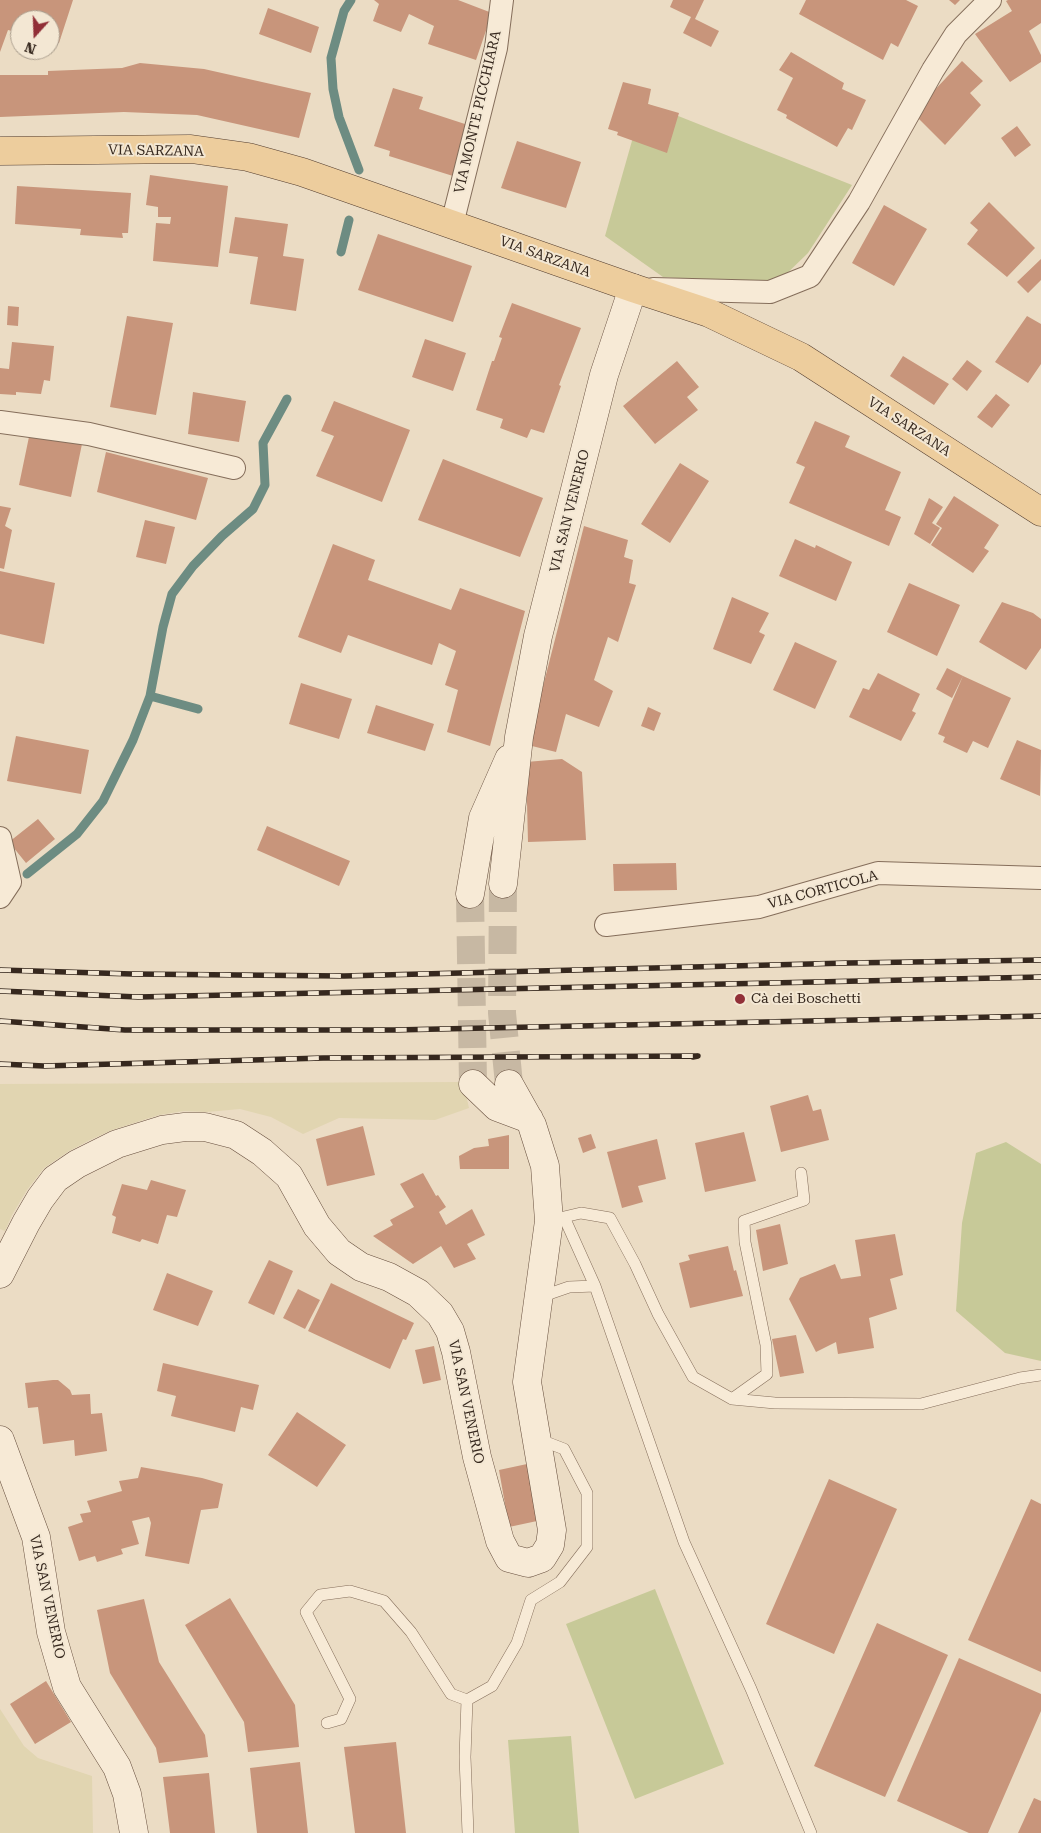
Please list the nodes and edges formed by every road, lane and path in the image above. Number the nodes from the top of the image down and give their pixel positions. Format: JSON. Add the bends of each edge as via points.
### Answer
{"nodes":[{"id":1,"x":502,"y":0,"type":"edge"},
{"id":2,"x":990,"y":0,"type":"edge"},
{"id":3,"x":0,"y":151,"type":"edge"},
{"id":4,"x":452,"y":224,"type":"junction"},
{"id":5,"x":633,"y":288,"type":"junction"},
{"id":6,"x":0,"y":422,"type":"edge"},
{"id":7,"x":234,"y":468,"type":"dead end"},
{"id":8,"x":1041,"y":512,"type":"edge"},
{"id":9,"x":519,"y":737,"type":"junction"},
{"id":10,"x":0,"y":838,"type":"edge"},
{"id":11,"x":1041,"y":878,"type":"edge"},
{"id":12,"x":503,"y":884,"type":"tunnel mouth"},
{"id":13,"x":470,"y":894,"type":"tunnel mouth"},
{"id":14,"x":0,"y":897,"type":"edge"},
{"id":15,"x":606,"y":925,"type":"dead end"},
{"id":16,"x":473,"y":1084,"type":"dead end"},
{"id":17,"x":509,"y":1084,"type":"tunnel mouth"},
{"id":18,"x":529,"y":1119,"type":"junction"},
{"id":19,"x":801,"y":1173,"type":"dead end"},
{"id":20,"x":557,"y":1219,"type":"junction"},
{"id":21,"x":0,"y":1274,"type":"edge"},
{"id":22,"x":595,"y":1286,"type":"junction"},
{"id":23,"x":540,"y":1297,"type":"junction"},
{"id":24,"x":1041,"y":1375,"type":"edge"},
{"id":25,"x":732,"y":1399,"type":"junction"},
{"id":26,"x":537,"y":1438,"type":"junction"},
{"id":27,"x":0,"y":1440,"type":"edge"},
{"id":28,"x":467,"y":1700,"type":"junction"},
{"id":29,"x":327,"y":1723,"type":"dead end"},
{"id":30,"x":134,"y":1833,"type":"edge"},
{"id":31,"x":468,"y":1833,"type":"edge"},
{"id":32,"x":811,"y":1833,"type":"edge"}],
"edges":[{"from":1,"to":4,"type":"street","name":"VIA MONTE PICCHIARA","via":[[496,48]]},
{"from":2,"to":5,"type":"street","via":[[956,34],[859,202],[810,276],[770,292]]},
{"from":3,"to":4,"type":"main road","name":"VIA SARZANA","via":[[191,149],[248,157],[302,172]]},
{"from":4,"to":5,"type":"main road","name":"VIA SARZANA"},
{"from":5,"to":8,"type":"main road","name":"VIA SARZANA","via":[[709,312],[801,357]]},
{"from":5,"to":9,"type":"street","name":"VIA SAN VENERIO","via":[[604,375],[543,617]]},
{"from":6,"to":7,"type":"street","via":[[89,434]]},
{"from":9,"to":12,"type":"street","name":"VIA SAN VENERIO"},
{"from":9,"to":13,"type":"street","name":"VIA SAN VENERIO","via":[[483,818]]},
{"from":10,"to":14,"type":"street","via":[[10,882]]},
{"from":11,"to":15,"type":"street","name":"VIA CORTICOLA","via":[[878,873],[758,907]]},
{"from":16,"to":18,"type":"street","via":[[497,1107]]},
{"from":17,"to":18,"type":"street","name":"VIA SAN VENERIO"},
{"from":18,"to":20,"type":"street","name":"VIA SAN VENERIO","via":[[545,1166]]},
{"from":19,"to":25,"type":"lane","via":[[804,1200],[744,1221],[745,1242],[766,1345],[767,1374]]},
{"from":20,"to":22,"type":"lane"},
{"from":20,"to":23,"type":"street","name":"VIA SAN VENERIO"},
{"from":20,"to":25,"type":"lane","via":[[581,1213],[610,1218],[693,1377]]},
{"from":21,"to":26,"type":"street","name":"VIA SAN VENERIO","via":[[40,1199],[55,1179],[77,1164],[117,1144],[162,1130],[205,1127],[236,1136],[262,1152],[289,1176],[317,1226],[339,1252],[418,1293],[440,1314],[450,1331],[456,1352],[477,1457],[500,1541],[509,1558],[528,1563],[542,1558],[550,1545],[552,1530]]},
{"from":22,"to":23,"type":"lane","via":[[569,1287]]},
{"from":22,"to":32,"type":"lane","via":[[684,1542],[751,1689]]},
{"from":23,"to":26,"type":"street","name":"VIA SAN VENERIO","via":[[528,1382]]},
{"from":24,"to":25,"type":"lane","via":[[921,1404],[775,1403]]},
{"from":26,"to":28,"type":"lane","via":[[564,1449],[587,1494],[586,1547],[560,1582],[531,1600],[516,1643],[492,1686]]},
{"from":27,"to":30,"type":"street","name":"VIA SAN VENERIO","via":[[36,1536],[51,1632],[67,1687],[117,1767],[127,1794]]},
{"from":28,"to":29,"type":"lane","via":[[451,1694],[411,1632],[384,1601],[350,1591],[320,1595],[306,1612],[350,1699],[341,1719]]},
{"from":28,"to":31,"type":"lane"}]}
